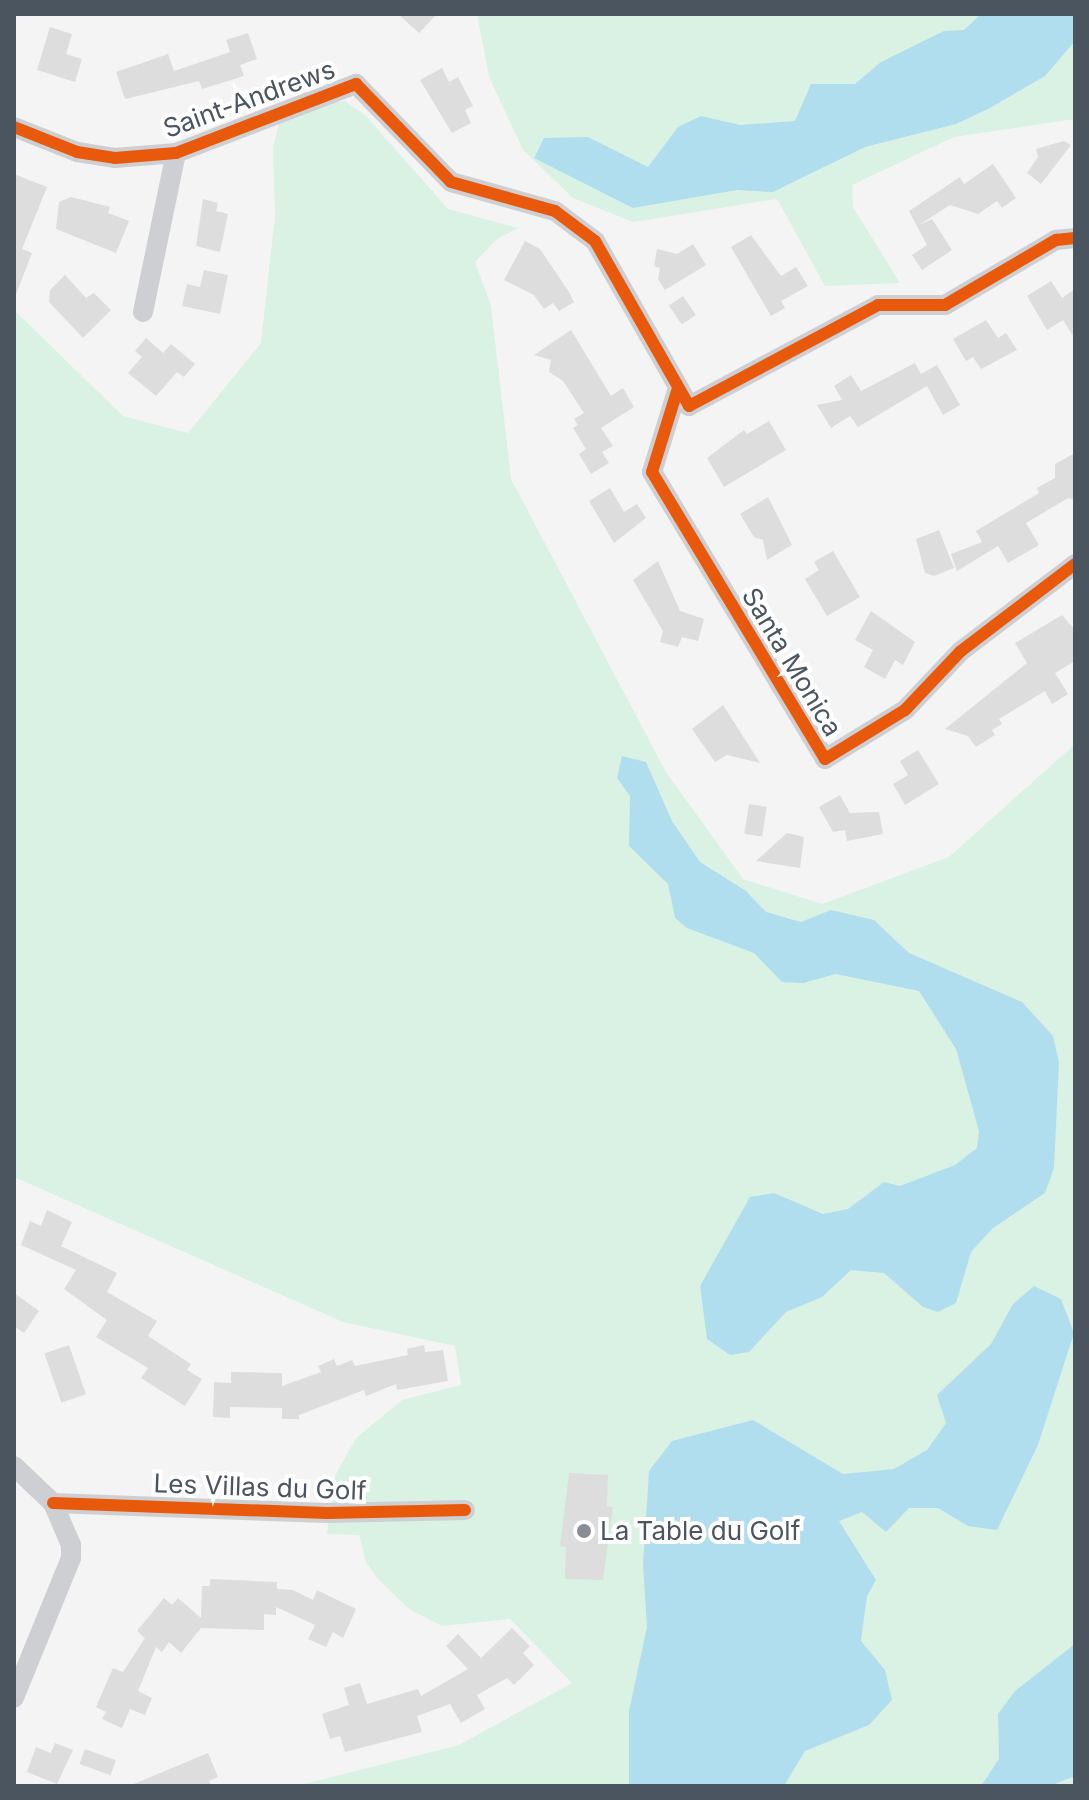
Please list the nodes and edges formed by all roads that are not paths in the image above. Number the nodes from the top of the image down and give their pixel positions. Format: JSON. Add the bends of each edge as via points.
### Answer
{"nodes":[{"id":1,"x":14,"y":127,"type":"edge"},
{"id":2,"x":176,"y":153,"type":"junction"},
{"id":3,"x":1075,"y":238,"type":"edge"},
{"id":4,"x":143,"y":312,"type":"dead end"},
{"id":5,"x":678,"y":388,"type":"junction"},
{"id":6,"x":1075,"y":564,"type":"edge"},
{"id":7,"x":14,"y":1466,"type":"edge"},
{"id":8,"x":53,"y":1503,"type":"junction"},
{"id":9,"x":465,"y":1510,"type":"dead end"},
{"id":10,"x":14,"y":1698,"type":"edge"}],
"edges":[{"from":1,"to":2,"type":"street","name":"Saint-Andrews","via":[[102,156]]},
{"from":2,"to":4,"type":"street","name":"Saint-Andrews"},
{"from":2,"to":5,"type":"street","name":"Saint-Andrews","via":[[356,84],[451,182],[555,211],[595,241]]},
{"from":3,"to":5,"type":"street","name":"Saint-Andrews","via":[[1056,240],[945,305],[878,305],[689,406]]},
{"from":5,"to":6,"type":"street","name":"Santa Monica","via":[[652,472],[825,759],[905,710],[961,651]]},
{"from":7,"to":8,"type":"street"},
{"from":8,"to":9,"type":"street","name":"Les Villas du Golf","via":[[327,1513]]},
{"from":8,"to":10,"type":"street","via":[[67,1528],[71,1558]]}]}
